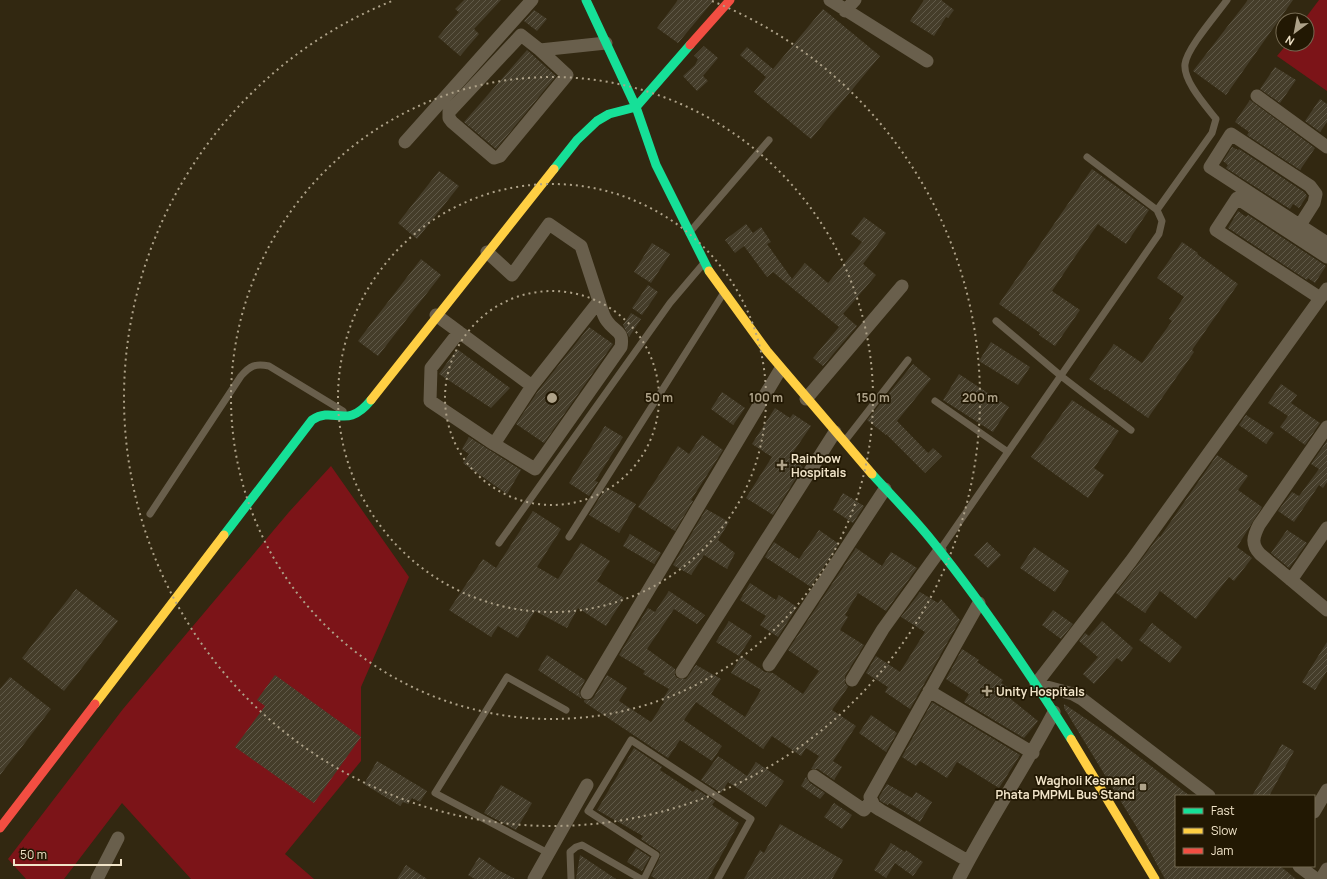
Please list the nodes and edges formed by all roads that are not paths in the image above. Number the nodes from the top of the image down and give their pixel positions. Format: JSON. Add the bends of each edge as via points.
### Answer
{"nodes":[{"id":1,"x":532,"y":0,"type":"edge"},
{"id":2,"x":586,"y":0,"type":"edge"},
{"id":3,"x":730,"y":0,"type":"edge"},
{"id":4,"x":830,"y":0,"type":"edge"},
{"id":5,"x":855,"y":0,"type":"edge"},
{"id":6,"x":1227,"y":0,"type":"edge"},
{"id":7,"x":845,"y":11,"type":"junction"},
{"id":8,"x":606,"y":43,"type":"junction"},
{"id":9,"x":540,"y":50,"type":"junction"},
{"id":10,"x":927,"y":61,"type":"dead end"},
{"id":11,"x":1257,"y":96,"type":"dead end"},
{"id":12,"x":636,"y":106,"type":"junction"},
{"id":13,"x":769,"y":140,"type":"dead end"},
{"id":14,"x":405,"y":142,"type":"dead end"},
{"id":15,"x":1327,"y":147,"type":"edge"},
{"id":16,"x":1087,"y":157,"type":"dead end"},
{"id":17,"x":1157,"y":210,"type":"junction"},
{"id":18,"x":1300,"y":225,"type":"junction"},
{"id":19,"x":689,"y":233,"type":"junction"},
{"id":20,"x":1327,"y":243,"type":"edge"},
{"id":21,"x":488,"y":252,"type":"junction"},
{"id":22,"x":1327,"y":257,"type":"edge"},
{"id":23,"x":704,"y":263,"type":"junction"},
{"id":24,"x":902,"y":286,"type":"dead end"},
{"id":25,"x":724,"y":293,"type":"junction"},
{"id":26,"x":1324,"y":294,"type":"edge"},
{"id":27,"x":599,"y":301,"type":"junction"},
{"id":28,"x":436,"y":315,"type":"junction"},
{"id":29,"x":996,"y":321,"type":"dead end"},
{"id":30,"x":459,"y":332,"type":"junction"},
{"id":31,"x":908,"y":360,"type":"dead end"},
{"id":32,"x":780,"y":370,"type":"junction"},
{"id":33,"x":1060,"y":376,"type":"junction"},
{"id":34,"x":532,"y":386,"type":"junction"},
{"id":35,"x":806,"y":399,"type":"junction"},
{"id":36,"x":935,"y":401,"type":"dead end"},
{"id":37,"x":351,"y":416,"type":"junction"},
{"id":38,"x":1327,"y":427,"type":"edge"},
{"id":39,"x":1131,"y":430,"type":"dead end"},
{"id":40,"x":835,"y":432,"type":"junction"},
{"id":41,"x":844,"y":442,"type":"junction"},
{"id":42,"x":494,"y":444,"type":"junction"},
{"id":43,"x":1008,"y":452,"type":"junction"},
{"id":44,"x":885,"y":488,"type":"junction"},
{"id":45,"x":150,"y":514,"type":"dead end"},
{"id":46,"x":1327,"y":528,"type":"edge"},
{"id":47,"x":569,"y":537,"type":"dead end"},
{"id":48,"x":499,"y":543,"type":"dead end"},
{"id":49,"x":940,"y":550,"type":"junction"},
{"id":50,"x":1291,"y":580,"type":"junction"},
{"id":51,"x":979,"y":603,"type":"junction"},
{"id":52,"x":1327,"y":610,"type":"edge"},
{"id":53,"x":769,"y":665,"type":"dead end"},
{"id":54,"x":682,"y":672,"type":"dead end"},
{"id":55,"x":852,"y":680,"type":"dead end"},
{"id":56,"x":1036,"y":684,"type":"junction"},
{"id":57,"x":929,"y":691,"type":"junction"},
{"id":58,"x":588,"y":693,"type":"dead end"},
{"id":59,"x":566,"y":710,"type":"dead end"},
{"id":60,"x":1054,"y":712,"type":"junction"},
{"id":61,"x":1033,"y":754,"type":"junction"},
{"id":62,"x":814,"y":776,"type":"dead end"},
{"id":63,"x":587,"y":785,"type":"dead end"},
{"id":64,"x":1327,"y":790,"type":"edge"},
{"id":65,"x":1208,"y":795,"type":"edge"},
{"id":66,"x":871,"y":802,"type":"junction"},
{"id":67,"x":1315,"y":810,"type":"edge"},
{"id":68,"x":0,"y":828,"type":"edge"},
{"id":69,"x":118,"y":838,"type":"dead end"},
{"id":70,"x":548,"y":854,"type":"junction"},
{"id":71,"x":968,"y":861,"type":"junction"},
{"id":72,"x":1300,"y":867,"type":"edge"},
{"id":73,"x":1327,"y":869,"type":"edge"},
{"id":74,"x":97,"y":879,"type":"edge"},
{"id":75,"x":534,"y":879,"type":"edge"},
{"id":76,"x":571,"y":879,"type":"edge"},
{"id":77,"x":640,"y":879,"type":"edge"},
{"id":78,"x":644,"y":879,"type":"edge"},
{"id":79,"x":718,"y":879,"type":"edge"},
{"id":80,"x":958,"y":879,"type":"edge"},
{"id":81,"x":1155,"y":879,"type":"edge"},
{"id":82,"x":1316,"y":879,"type":"edge"},
{"id":83,"x":1321,"y":879,"type":"edge"}],
"edges":[{"from":1,"to":14,"type":"street"},
{"from":2,"to":8,"type":"street"},
{"from":3,"to":12,"type":"street"},
{"from":4,"to":7,"type":"street"},
{"from":5,"to":7,"type":"street"},
{"from":6,"to":17,"type":"lane","via":[[1190,51],[1185,64],[1194,91],[1216,119],[1212,133]]},
{"from":7,"to":10,"type":"street"},
{"from":8,"to":9,"type":"street"},
{"from":8,"to":12,"type":"street"},
{"from":9,"to":9,"type":"street","via":[[521,35],[450,112],[449,118],[452,122],[494,158],[500,156],[567,76]]},
{"from":11,"to":15,"type":"street"},
{"from":12,"to":19,"type":"street","via":[[656,165]]},
{"from":12,"to":21,"type":"street","via":[[598,118],[577,140]]},
{"from":13,"to":19,"type":"lane"},
{"from":16,"to":17,"type":"lane"},
{"from":17,"to":33,"type":"lane","via":[[1162,221],[1156,239]]},
{"from":18,"to":18,"type":"street","via":[[1210,167],[1231,134],[1310,186],[1316,194],[1314,204]]},
{"from":18,"to":20,"type":"street"},
{"from":19,"to":23,"type":"street"},
{"from":21,"to":27,"type":"street","via":[[512,275],[549,224],[581,246]]},
{"from":21,"to":28,"type":"street"},
{"from":22,"to":26,"type":"street","via":[[1237,198],[1216,230]]},
{"from":23,"to":25,"type":"street"},
{"from":23,"to":48,"type":"lane","via":[[670,303]]},
{"from":24,"to":35,"type":"street"},
{"from":25,"to":32,"type":"street"},
{"from":25,"to":47,"type":"lane"},
{"from":26,"to":56,"type":"street","via":[[1131,562]]},
{"from":27,"to":34,"type":"street"},
{"from":27,"to":42,"type":"street","via":[[607,321],[623,338],[621,347],[551,448],[535,469]]},
{"from":28,"to":30,"type":"street"},
{"from":28,"to":37,"type":"street","via":[[363,409]]},
{"from":29,"to":33,"type":"lane"},
{"from":30,"to":34,"type":"street"},
{"from":30,"to":42,"type":"street","via":[[430,368],[430,401]]},
{"from":31,"to":41,"type":"lane"},
{"from":32,"to":35,"type":"street"},
{"from":32,"to":58,"type":"street"},
{"from":33,"to":39,"type":"lane"},
{"from":33,"to":43,"type":"lane"},
{"from":34,"to":42,"type":"street"},
{"from":35,"to":40,"type":"street"},
{"from":36,"to":43,"type":"lane"},
{"from":37,"to":45,"type":"lane","via":[[269,366],[250,366]]},
{"from":37,"to":68,"type":"street","via":[[326,414],[318,415],[312,420]]},
{"from":38,"to":50,"type":"street","via":[[1254,535],[1253,545],[1256,549]]},
{"from":40,"to":41,"type":"street"},
{"from":40,"to":54,"type":"street"},
{"from":41,"to":44,"type":"street"},
{"from":43,"to":49,"type":"lane"},
{"from":44,"to":49,"type":"street"},
{"from":44,"to":53,"type":"street"},
{"from":46,"to":50,"type":"street"},
{"from":49,"to":51,"type":"street"},
{"from":49,"to":55,"type":"street","via":[[883,629]]},
{"from":50,"to":52,"type":"street"},
{"from":51,"to":56,"type":"street"},
{"from":51,"to":57,"type":"street"},
{"from":56,"to":60,"type":"street"},
{"from":56,"to":65,"type":"street","via":[[1082,699]]},
{"from":57,"to":61,"type":"street"},
{"from":57,"to":66,"type":"street","via":[[873,790]]},
{"from":59,"to":70,"type":"lane","via":[[507,677],[435,793]]},
{"from":60,"to":61,"type":"street"},
{"from":60,"to":81,"type":"street","via":[[1105,792]]},
{"from":61,"to":71,"type":"street"},
{"from":62,"to":66,"type":"street","via":[[864,810]]},
{"from":63,"to":70,"type":"street"},
{"from":64,"to":67,"type":"street"},
{"from":66,"to":71,"type":"street","via":[[880,810]]},
{"from":69,"to":74,"type":"street"},
{"from":70,"to":75,"type":"street"},
{"from":71,"to":80,"type":"street"},
{"from":72,"to":82,"type":"street"},
{"from":73,"to":83,"type":"street"},
{"from":76,"to":77,"type":"lane","via":[[570,852],[582,845]]},
{"from":78,"to":79,"type":"lane","via":[[656,855],[588,812],[631,740],[751,819]]}]}
